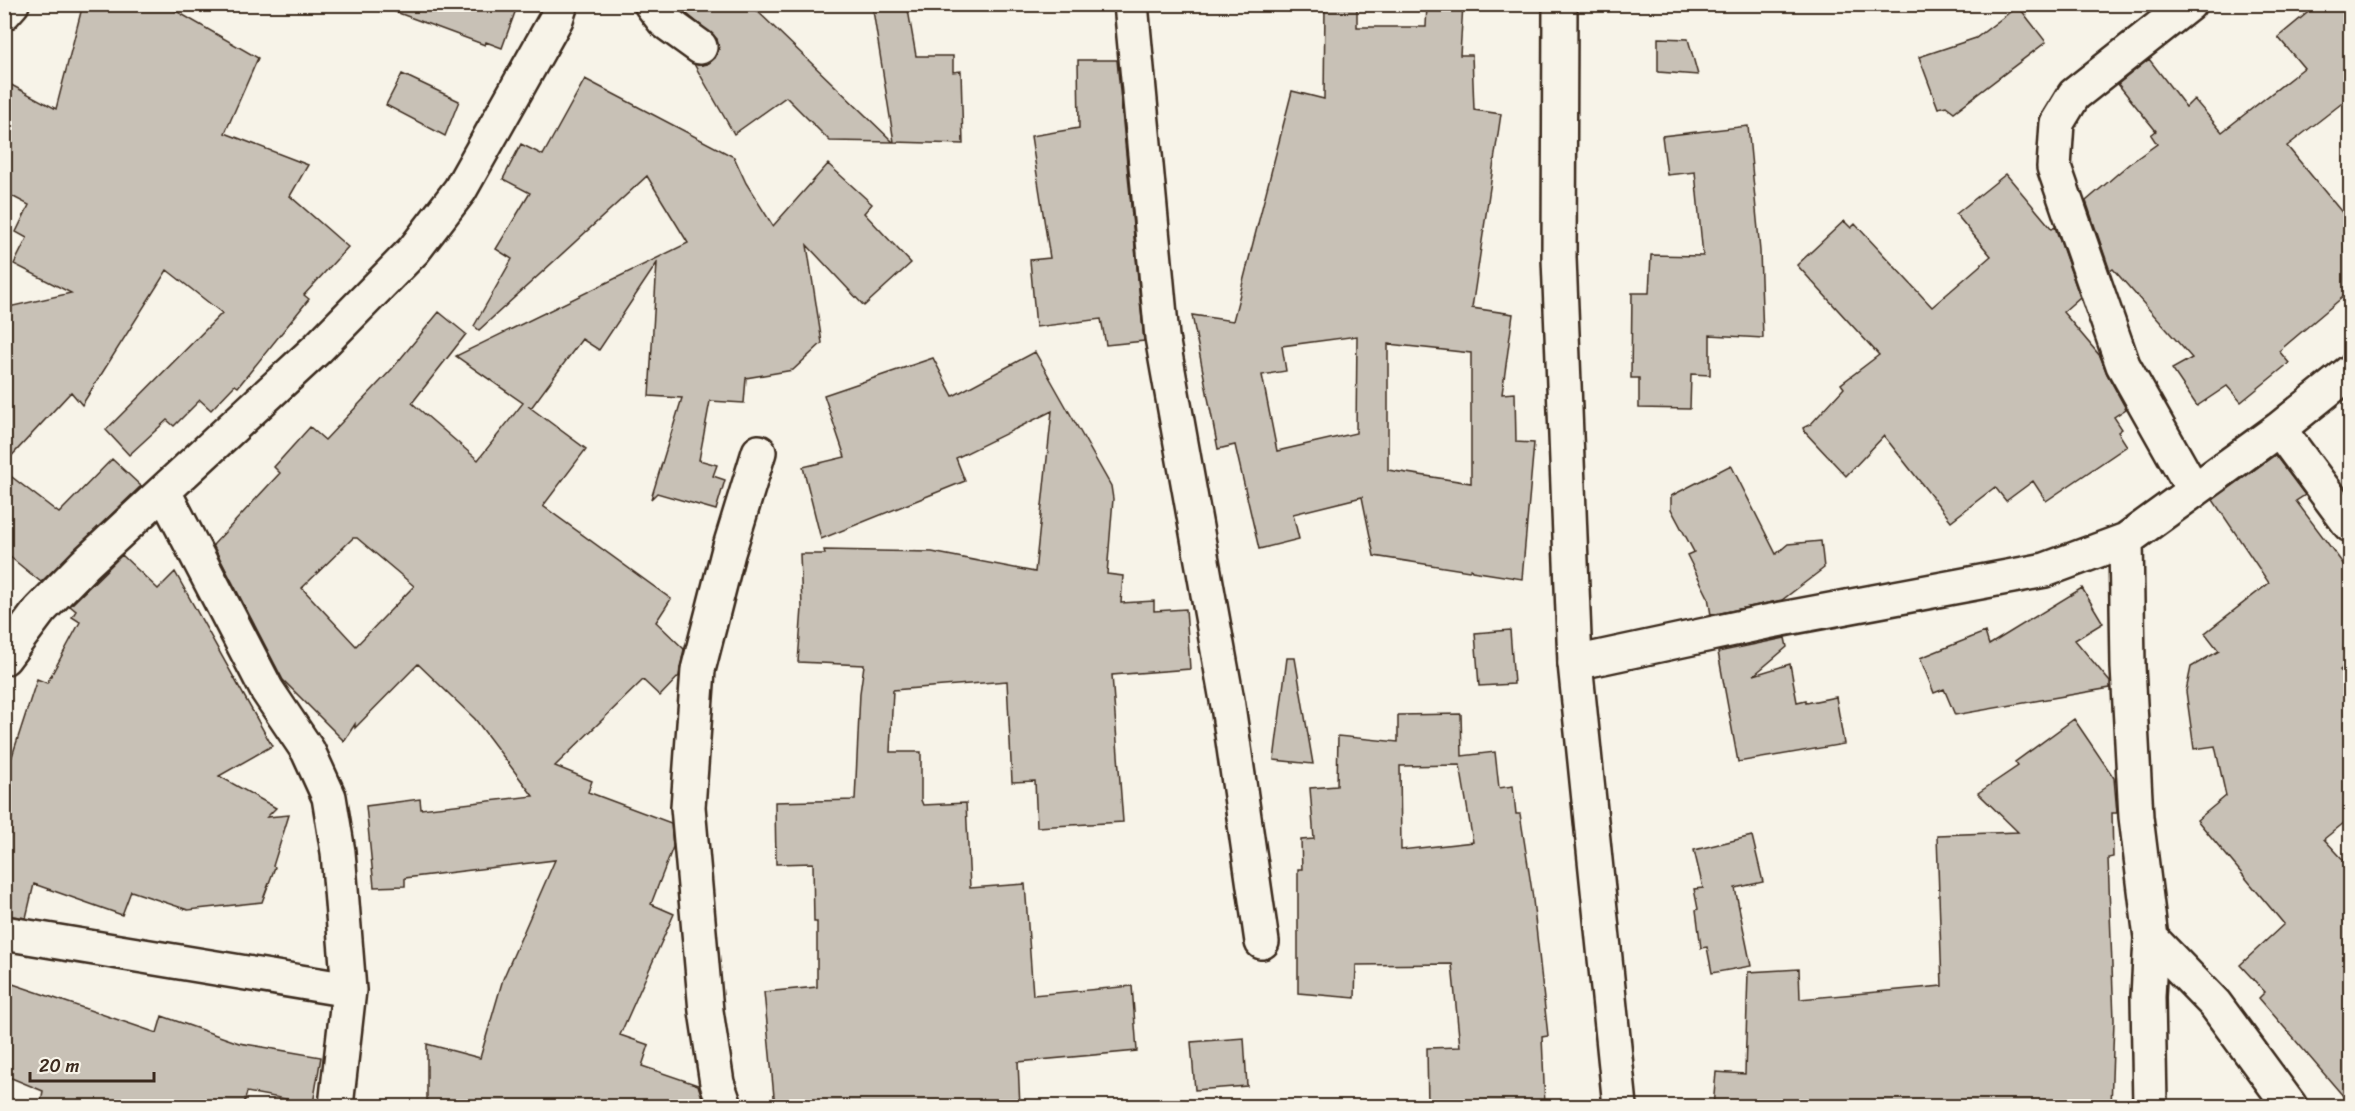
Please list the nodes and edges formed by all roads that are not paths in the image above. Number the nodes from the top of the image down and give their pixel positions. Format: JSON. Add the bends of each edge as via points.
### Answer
{"nodes":[{"id":1,"x":12,"y":4,"type":"edge"},
{"id":2,"x":561,"y":4,"type":"edge"},
{"id":3,"x":651,"y":4,"type":"edge"},
{"id":4,"x":1131,"y":4,"type":"edge"},
{"id":5,"x":1560,"y":4,"type":"edge"},
{"id":6,"x":2189,"y":4,"type":"edge"},
{"id":7,"x":4,"y":14,"type":"edge"},
{"id":8,"x":700,"y":47,"type":"dead end"},
{"id":9,"x":2350,"y":372,"type":"edge"},
{"id":10,"x":2279,"y":429,"type":"junction"},
{"id":11,"x":759,"y":452,"type":"dead end"},
{"id":12,"x":2194,"y":491,"type":"junction"},
{"id":13,"x":164,"y":492,"type":"junction"},
{"id":14,"x":2350,"y":525,"type":"edge"},
{"id":15,"x":2126,"y":540,"type":"junction"},
{"id":16,"x":4,"y":658,"type":"edge"},
{"id":17,"x":1575,"y":663,"type":"junction"},
{"id":18,"x":4,"y":933,"type":"edge"},
{"id":19,"x":2151,"y":938,"type":"junction"},
{"id":20,"x":1262,"y":942,"type":"dead end"},
{"id":21,"x":349,"y":990,"type":"junction"},
{"id":22,"x":336,"y":1107,"type":"edge"},
{"id":23,"x":725,"y":1107,"type":"edge"},
{"id":24,"x":1620,"y":1107,"type":"edge"},
{"id":25,"x":2150,"y":1107,"type":"edge"},
{"id":26,"x":2290,"y":1107,"type":"edge"}],
"edges":[{"from":1,"to":7,"type":"street"},
{"from":2,"to":13,"type":"street","via":[[460,190],[414,250],[317,349]]},
{"from":3,"to":8,"type":"street","via":[[664,21]]},
{"from":4,"to":20,"type":"street","via":[[1162,337],[1228,706]]},
{"from":5,"to":17,"type":"street","via":[[1559,258]]},
{"from":6,"to":12,"type":"street","via":[[2074,95],[2057,123],[2054,167],[2124,365]]},
{"from":9,"to":10,"type":"street"},
{"from":10,"to":12,"type":"street"},
{"from":10,"to":14,"type":"street"},
{"from":11,"to":23,"type":"street","via":[[698,670],[688,807],[706,1011],[717,1083]]},
{"from":12,"to":15,"type":"street"},
{"from":13,"to":16,"type":"street","via":[[40,610]]},
{"from":13,"to":21,"type":"street","via":[[267,690],[308,751],[329,797],[338,852]]},
{"from":15,"to":17,"type":"street","via":[[2045,570]]},
{"from":15,"to":19,"type":"street","via":[[2136,817]]},
{"from":17,"to":24,"type":"street"},
{"from":18,"to":21,"type":"street"},
{"from":19,"to":25,"type":"street"},
{"from":19,"to":26,"type":"street","via":[[2215,1005]]},
{"from":21,"to":22,"type":"street"}]}
